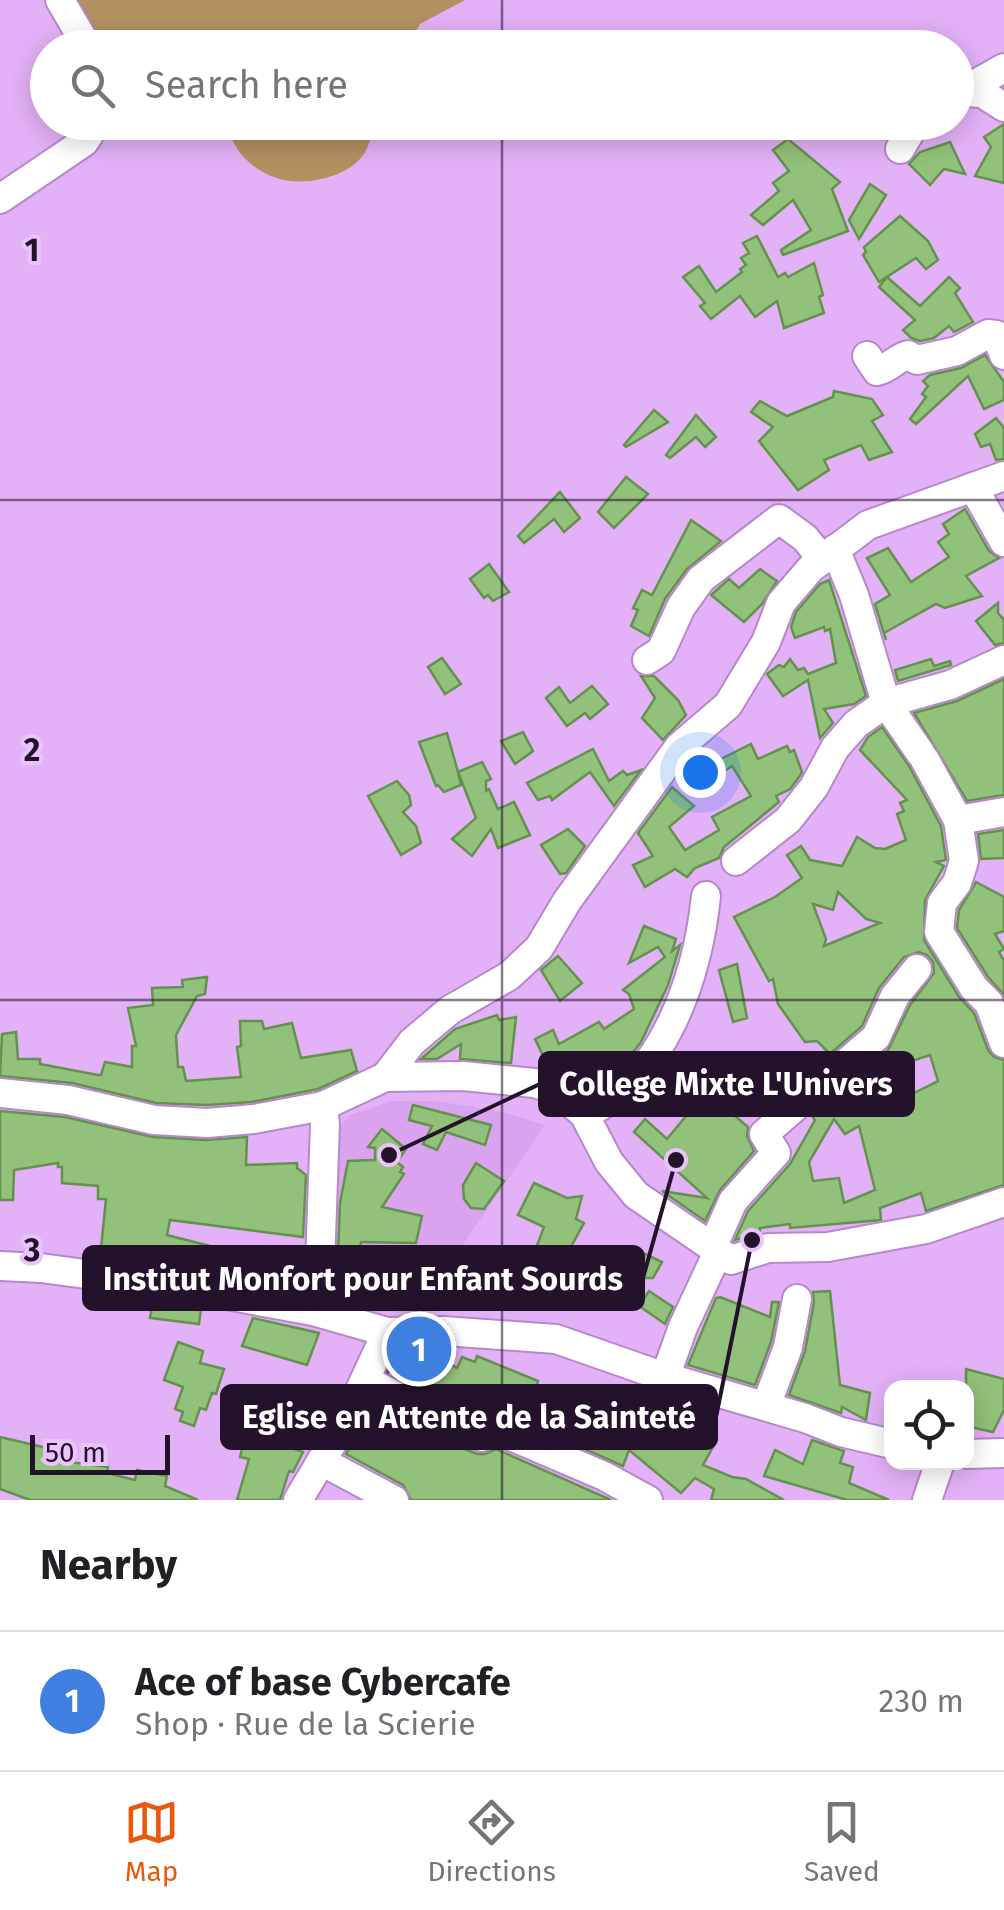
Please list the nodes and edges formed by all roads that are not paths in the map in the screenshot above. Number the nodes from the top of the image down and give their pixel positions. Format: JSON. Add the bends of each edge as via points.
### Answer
{"nodes":[{"id":1,"x":60,"y":0,"type":"edge"},
{"id":2,"x":78,"y":30,"type":"edge"},
{"id":3,"x":1004,"y":68,"type":"edge"},
{"id":4,"x":974,"y":86,"type":"edge"},
{"id":5,"x":974,"y":93,"type":"edge"},
{"id":6,"x":1004,"y":107,"type":"edge"},
{"id":7,"x":85,"y":140,"type":"edge"},
{"id":8,"x":905,"y":140,"type":"edge"},
{"id":9,"x":900,"y":149,"type":"dead end"},
{"id":10,"x":0,"y":200,"type":"edge"},
{"id":11,"x":1004,"y":355,"type":"edge"},
{"id":12,"x":867,"y":356,"type":"dead end"},
{"id":13,"x":1004,"y":476,"type":"edge"},
{"id":14,"x":973,"y":487,"type":"junction"},
{"id":15,"x":1004,"y":542,"type":"edge"},
{"id":16,"x":829,"y":554,"type":"junction"},
{"id":17,"x":647,"y":660,"type":"dead end"},
{"id":18,"x":1004,"y":660,"type":"edge"},
{"id":19,"x":886,"y":703,"type":"junction"},
{"id":20,"x":1004,"y":812,"type":"edge"},
{"id":21,"x":958,"y":820,"type":"junction"},
{"id":22,"x":736,"y":861,"type":"dead end"},
{"id":23,"x":706,"y":896,"type":"dead end"},
{"id":24,"x":918,"y":969,"type":"dead end"},
{"id":25,"x":1004,"y":1043,"type":"edge"},
{"id":26,"x":386,"y":1077,"type":"junction"},
{"id":27,"x":0,"y":1093,"type":"edge"},
{"id":28,"x":323,"y":1106,"type":"junction"},
{"id":29,"x":584,"y":1114,"type":"junction"},
{"id":30,"x":1004,"y":1202,"type":"edge"},
{"id":31,"x":714,"y":1250,"type":"junction"},
{"id":32,"x":0,"y":1266,"type":"edge"},
{"id":33,"x":797,"y":1299,"type":"dead end"},
{"id":34,"x":314,"y":1311,"type":"junction"},
{"id":35,"x":387,"y":1332,"type":"junction"},
{"id":36,"x":665,"y":1377,"type":"junction"},
{"id":37,"x":375,"y":1384,"type":"junction"},
{"id":38,"x":766,"y":1406,"type":"junction"},
{"id":39,"x":884,"y":1442,"type":"edge"},
{"id":40,"x":1004,"y":1452,"type":"edge"},
{"id":41,"x":974,"y":1454,"type":"edge"},
{"id":42,"x":327,"y":1465,"type":"junction"},
{"id":43,"x":937,"y":1470,"type":"edge"},
{"id":44,"x":298,"y":1500,"type":"edge"},
{"id":45,"x":394,"y":1500,"type":"edge"},
{"id":46,"x":648,"y":1500,"type":"edge"},
{"id":47,"x":927,"y":1500,"type":"edge"}],
"edges":[{"from":1,"to":2,"type":"street"},
{"from":3,"to":4,"type":"street"},
{"from":5,"to":6,"type":"street"},
{"from":7,"to":10,"type":"street"},
{"from":8,"to":9,"type":"street"},
{"from":11,"to":12,"type":"street","via":[[996,335],[988,334],[941,355],[898,357],[884,370],[877,371]]},
{"from":13,"to":14,"type":"street"},
{"from":14,"to":15,"type":"street"},
{"from":14,"to":16,"type":"street","via":[[868,525]]},
{"from":16,"to":17,"type":"street","via":[[779,519],[702,579],[662,651]]},
{"from":16,"to":19,"type":"street","via":[[854,596]]},
{"from":16,"to":26,"type":"street","via":[[781,603],[728,705],[679,747],[539,948],[412,1042]]},
{"from":18,"to":19,"type":"street","via":[[950,685]]},
{"from":19,"to":21,"type":"street"},
{"from":19,"to":22,"type":"street","via":[[856,724],[788,820]]},
{"from":20,"to":21,"type":"street"},
{"from":21,"to":25,"type":"street","via":[[962,870],[942,903],[940,932],[989,1002]]},
{"from":23,"to":29,"type":"street","via":[[683,1002],[665,1036],[615,1096]]},
{"from":24,"to":31,"type":"street","via":[[895,996],[876,1038],[764,1134],[776,1153],[733,1202]]},
{"from":26,"to":28,"type":"street"},
{"from":26,"to":29,"type":"street","via":[[534,1083],[554,1089]]},
{"from":27,"to":28,"type":"street","via":[[190,1123],[254,1120]]},
{"from":28,"to":34,"type":"street"},
{"from":29,"to":31,"type":"street","via":[[636,1195]]},
{"from":30,"to":31,"type":"street","via":[[926,1229],[828,1247],[768,1248],[731,1260]]},
{"from":31,"to":36,"type":"street"},
{"from":32,"to":34,"type":"street"},
{"from":33,"to":38,"type":"street"},
{"from":34,"to":35,"type":"street"},
{"from":35,"to":36,"type":"street","via":[[556,1339]]},
{"from":35,"to":37,"type":"street"},
{"from":36,"to":38,"type":"street"},
{"from":37,"to":42,"type":"street"},
{"from":37,"to":46,"type":"street","via":[[450,1424],[482,1437],[499,1430]]},
{"from":38,"to":39,"type":"street"},
{"from":40,"to":41,"type":"street"},
{"from":42,"to":44,"type":"street"},
{"from":42,"to":45,"type":"street"},
{"from":43,"to":47,"type":"street"}]}
